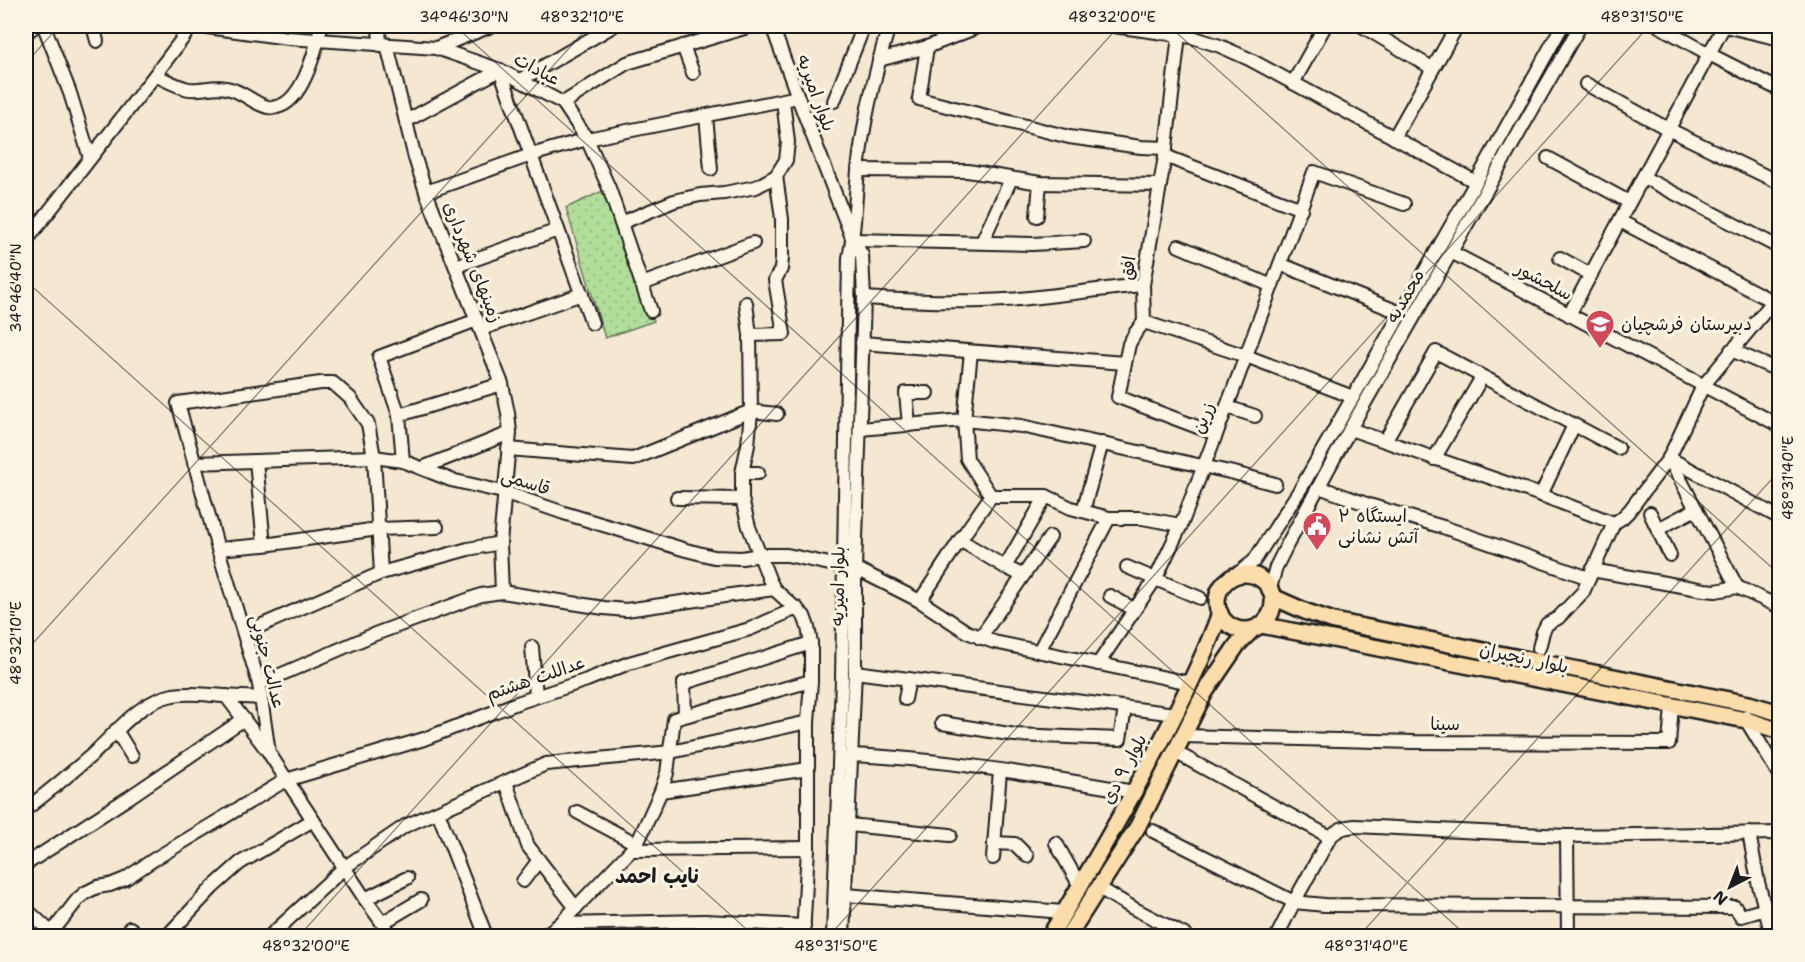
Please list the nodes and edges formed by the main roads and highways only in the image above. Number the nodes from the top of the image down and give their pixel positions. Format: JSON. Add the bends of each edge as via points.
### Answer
{"nodes":[{"id":1,"x":1271,"y":592,"type":"junction"},
{"id":2,"x":1220,"y":614,"type":"junction"},
{"id":3,"x":1257,"y":627,"type":"junction"},
{"id":4,"x":1779,"y":713,"type":"edge"},
{"id":5,"x":1779,"y":731,"type":"edge"},
{"id":6,"x":1050,"y":936,"type":"edge"},
{"id":7,"x":1068,"y":936,"type":"edge"}],
"edges":[{"from":1,"to":2,"type":"main road","via":[[1255,576],[1236,575],[1218,595]]},
{"from":1,"to":3,"type":"main road","via":[[1271,613]]},
{"from":1,"to":4,"type":"main road","name":"بلوار رنجبران","via":[[1307,612],[1334,621]]},
{"from":2,"to":3,"type":"main road","via":[[1238,629]]},
{"from":2,"to":6,"type":"main road","name":"بلوار ۹ دی","via":[[1135,792]]},
{"from":3,"to":5,"type":"main road","name":"بلوار رنجبران","via":[[1746,720]]},
{"from":3,"to":7,"type":"main road","name":"بلوار ۹ دی","via":[[1237,645],[1205,692],[1138,826]]}]}
